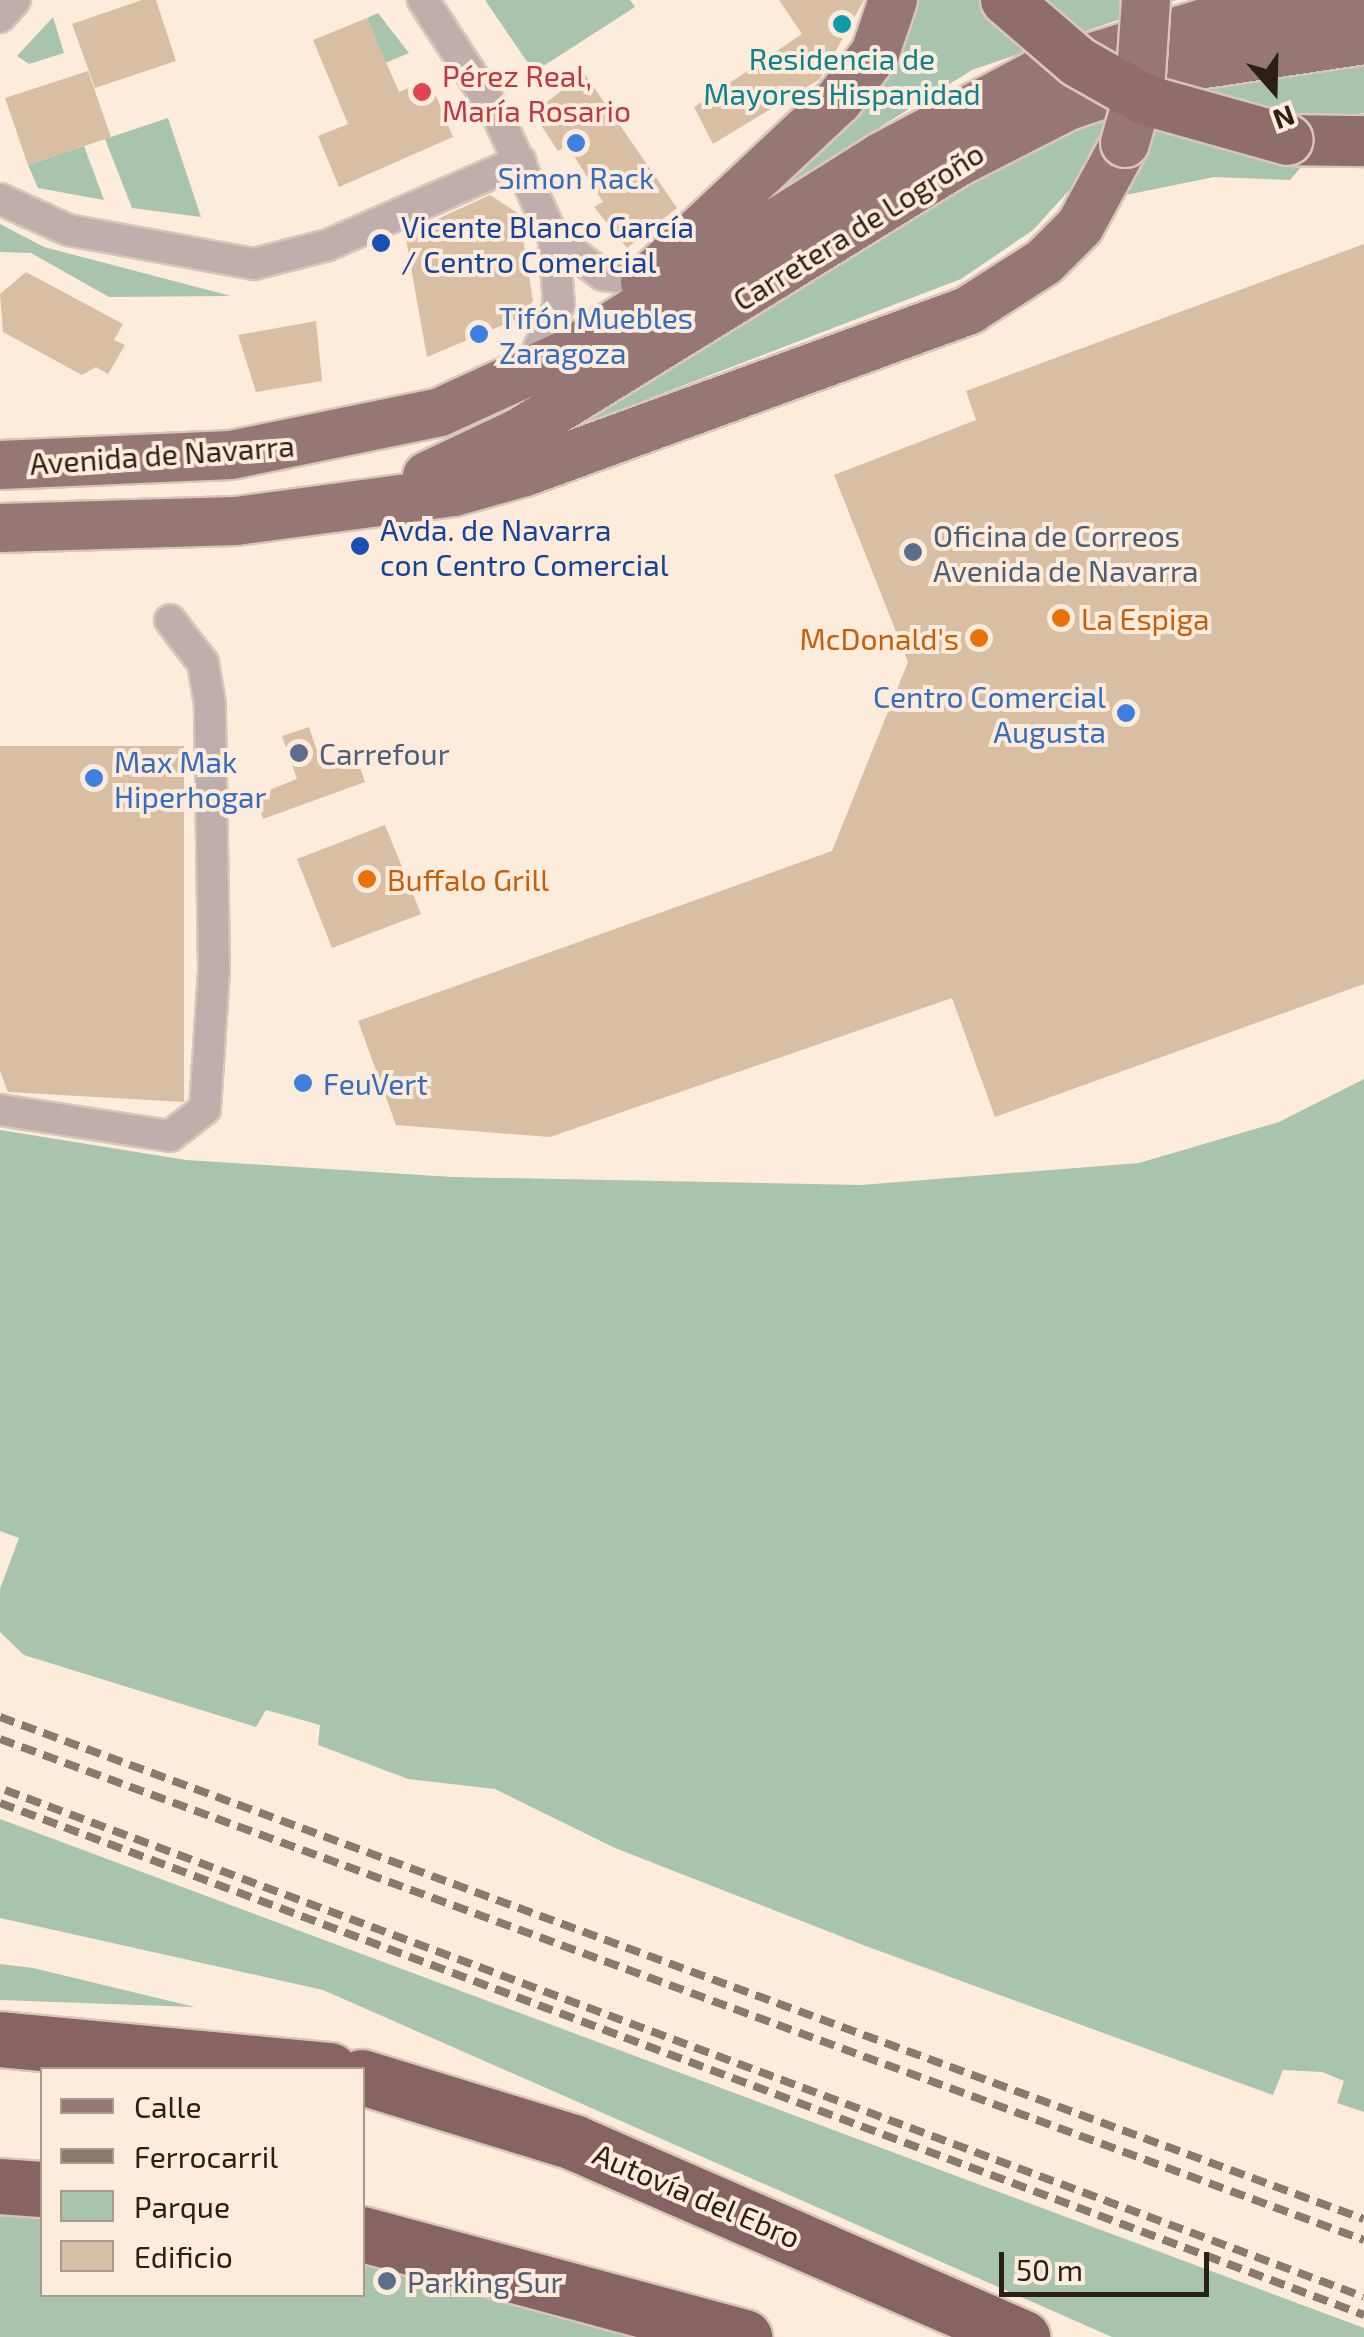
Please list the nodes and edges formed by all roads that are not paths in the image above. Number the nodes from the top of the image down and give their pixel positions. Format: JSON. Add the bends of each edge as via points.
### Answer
{"nodes":[{"id":1,"x":16,"y":0,"type":"edge"},
{"id":2,"x":424,"y":0,"type":"edge"},
{"id":3,"x":893,"y":0,"type":"edge"},
{"id":4,"x":1006,"y":0,"type":"edge"},
{"id":5,"x":1146,"y":0,"type":"edge"},
{"id":6,"x":1364,"y":0,"type":"edge"},
{"id":7,"x":0,"y":18,"type":"edge"},
{"id":8,"x":1364,"y":40,"type":"edge"},
{"id":9,"x":1364,"y":141,"type":"edge"},
{"id":10,"x":520,"y":161,"type":"junction"},
{"id":11,"x":0,"y":199,"type":"edge"},
{"id":12,"x":554,"y":239,"type":"junction"},
{"id":13,"x":646,"y":282,"type":"junction"},
{"id":14,"x":538,"y":350,"type":"junction"},
{"id":15,"x":440,"y":412,"type":"junction"},
{"id":16,"x":0,"y":465,"type":"edge"},
{"id":17,"x":384,"y":499,"type":"junction"},
{"id":18,"x":0,"y":528,"type":"edge"},
{"id":19,"x":170,"y":620,"type":"dead end"},
{"id":20,"x":0,"y":1110,"type":"edge"},
{"id":21,"x":0,"y":2039,"type":"edge"},
{"id":22,"x":298,"y":2067,"type":"edge"},
{"id":23,"x":365,"y":2078,"type":"edge"},
{"id":24,"x":0,"y":2186,"type":"edge"},
{"id":25,"x":40,"y":2189,"type":"edge"},
{"id":26,"x":365,"y":2235,"type":"edge"},
{"id":27,"x":744,"y":2337,"type":"edge"},
{"id":28,"x":1022,"y":2337,"type":"edge"}],
"edges":[{"from":1,"to":7,"type":"street"},
{"from":2,"to":10,"type":"street"},
{"from":3,"to":13,"type":"main road","via":[[875,53],[838,101]]},
{"from":4,"to":9,"type":"highway","bridge":true,"via":[[1078,62],[1145,100],[1288,140]]},
{"from":5,"to":17,"type":"main road","bridge":true,"via":[[1142,75],[1124,143],[1080,226],[1044,262],[969,310],[525,472]]},
{"from":6,"to":15,"type":"main road","name":"Carretera de Logroño","via":[[1236,13],[1037,74],[882,157],[567,354]]},
{"from":8,"to":17,"type":"main road","name":"Carretera de Logroño","via":[[1184,67],[1068,106],[958,162],[520,432]]},
{"from":10,"to":11,"type":"street","via":[[328,245],[254,264],[68,230]]},
{"from":10,"to":12,"type":"street"},
{"from":12,"to":13,"type":"street","via":[[602,275]]},
{"from":12,"to":14,"type":"street","via":[[560,305]]},
{"from":13,"to":14,"type":"main road"},
{"from":14,"to":15,"type":"main road"},
{"from":15,"to":16,"type":"main road","name":"Avenida de Navarra","via":[[231,455]]},
{"from":17,"to":18,"type":"main road","via":[[188,525]]},
{"from":19,"to":20,"type":"street","via":[[194,644],[208,681],[210,1096],[192,1127],[170,1136]]},
{"from":21,"to":22,"type":"highway"},
{"from":23,"to":28,"type":"highway","name":"Autovía del Ebro","via":[[573,2142]]},
{"from":24,"to":25,"type":"highway"},
{"from":26,"to":27,"type":"highway"}]}
